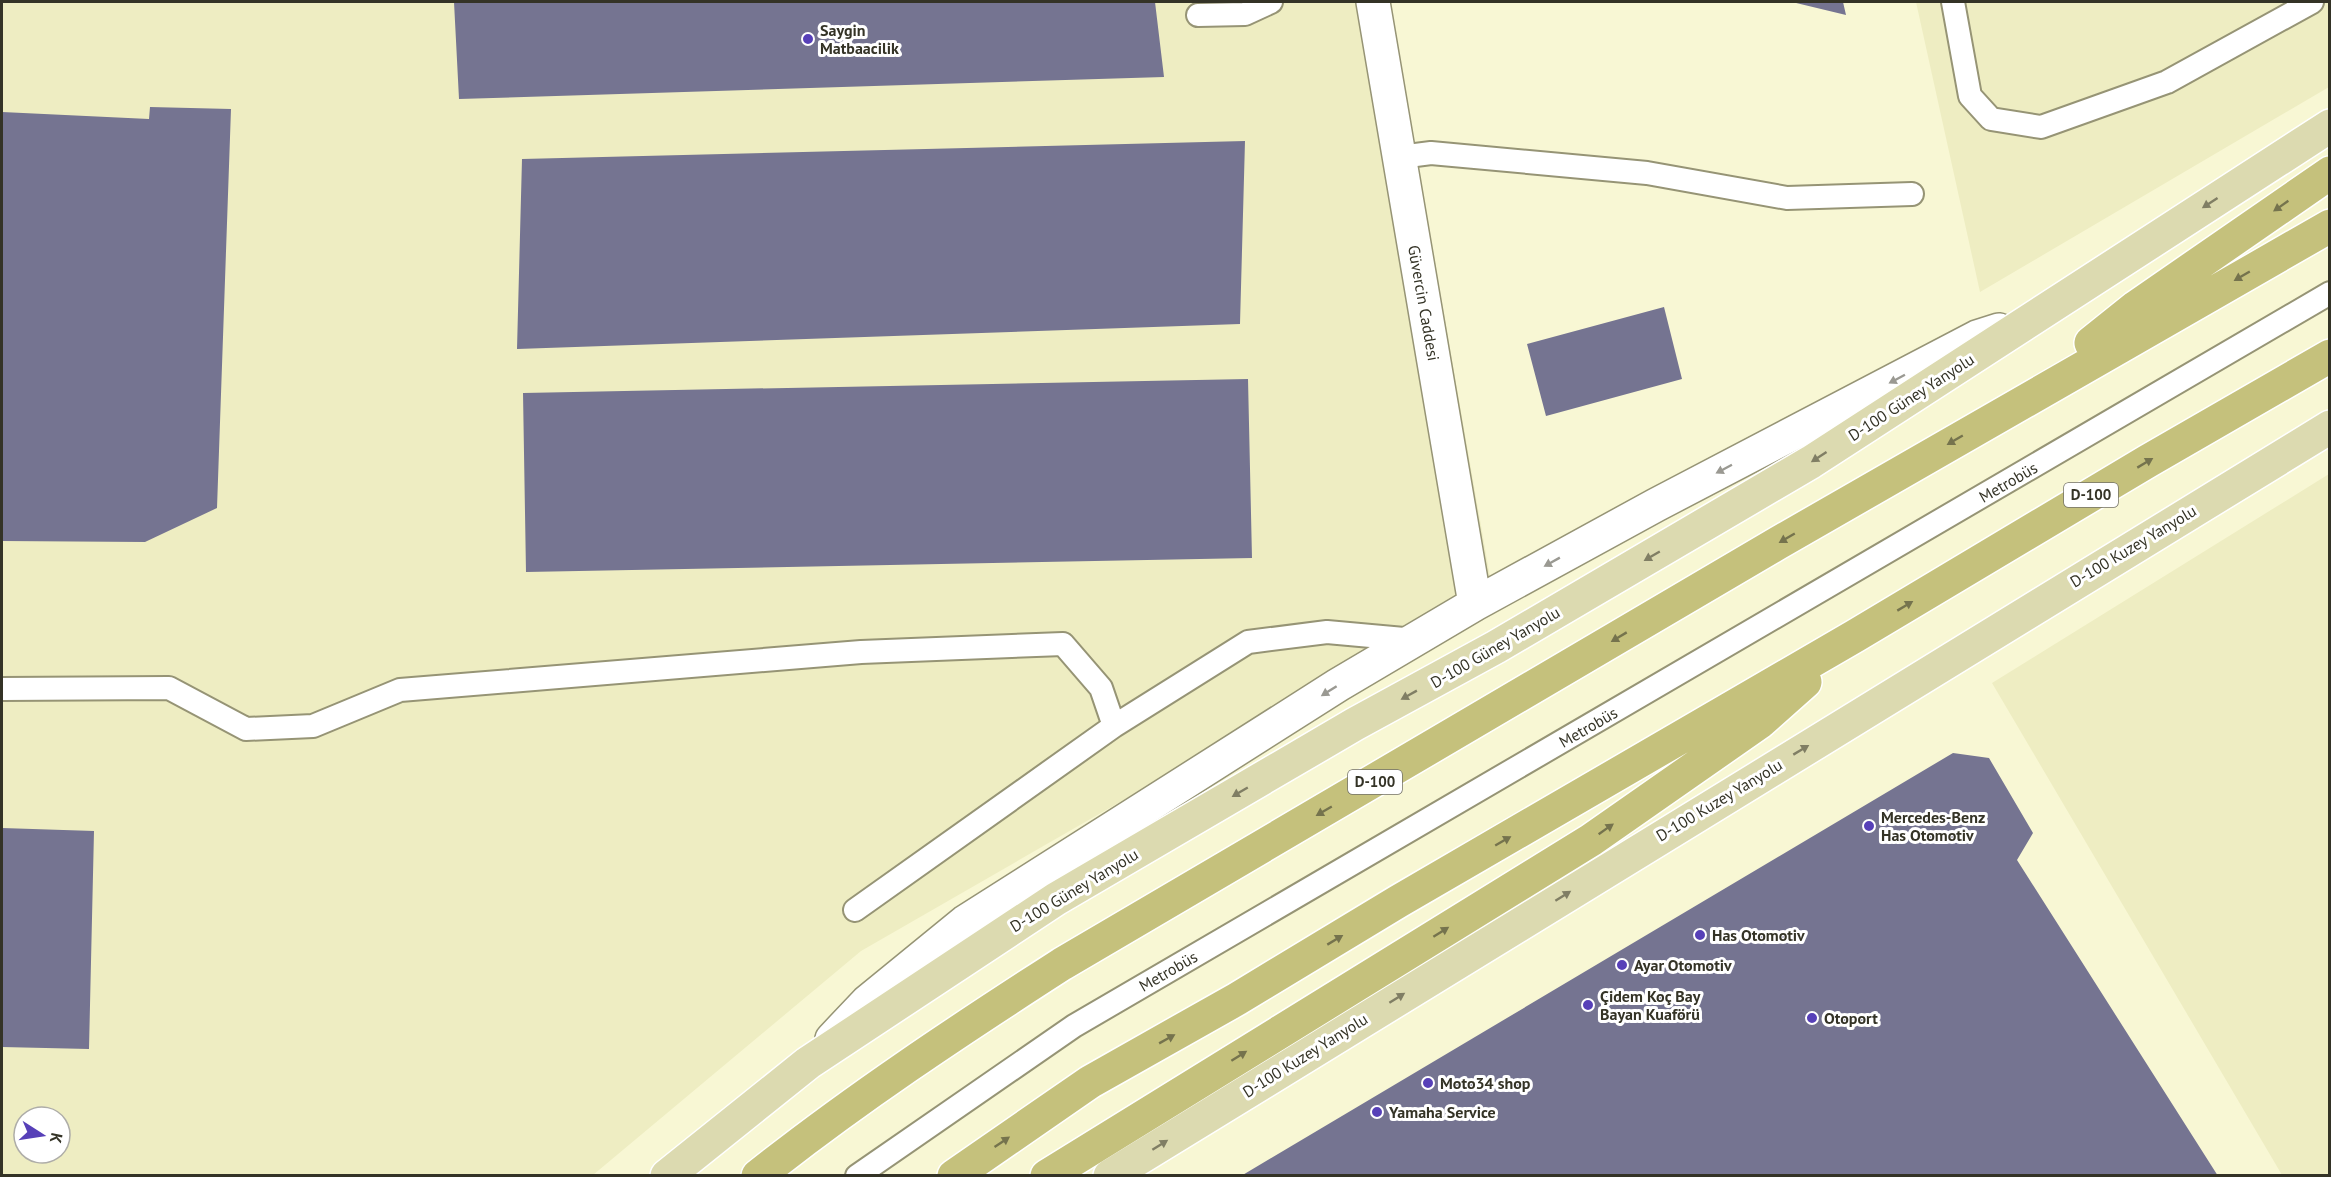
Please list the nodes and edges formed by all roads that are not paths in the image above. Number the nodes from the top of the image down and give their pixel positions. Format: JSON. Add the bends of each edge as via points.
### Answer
{"nodes":[{"id":1,"x":1271,"y":2,"type":"edge"},
{"id":2,"x":1373,"y":2,"type":"edge"},
{"id":3,"x":1953,"y":2,"type":"edge"},
{"id":4,"x":2312,"y":2,"type":"edge"},
{"id":5,"x":1198,"y":15,"type":"dead end"},
{"id":6,"x":2330,"y":126,"type":"edge"},
{"id":7,"x":1400,"y":157,"type":"junction"},
{"id":8,"x":2330,"y":173,"type":"edge"},
{"id":9,"x":1912,"y":194,"type":"dead end"},
{"id":10,"x":2330,"y":226,"type":"edge"},
{"id":11,"x":2330,"y":293,"type":"edge"},
{"id":12,"x":2027,"y":322,"type":"junction"},
{"id":13,"x":2330,"y":356,"type":"edge"},
{"id":14,"x":2006,"y":411,"type":"junction"},
{"id":15,"x":2328,"y":430,"type":"edge"},
{"id":16,"x":1475,"y":604,"type":"junction"},
{"id":17,"x":1855,"y":636,"type":"junction"},
{"id":18,"x":1415,"y":640,"type":"junction"},
{"id":19,"x":2,"y":689,"type":"edge"},
{"id":20,"x":1114,"y":726,"type":"junction"},
{"id":21,"x":855,"y":910,"type":"dead end"},
{"id":22,"x":808,"y":1063,"type":"junction"},
{"id":23,"x":667,"y":1176,"type":"edge"},
{"id":24,"x":758,"y":1176,"type":"edge"},
{"id":25,"x":856,"y":1176,"type":"edge"},
{"id":26,"x":954,"y":1176,"type":"edge"},
{"id":27,"x":1047,"y":1176,"type":"edge"},
{"id":28,"x":1110,"y":1176,"type":"edge"}],
"edges":[{"from":1,"to":5,"type":"lane","via":[[1245,14]]},
{"from":2,"to":7,"type":"street","name":"Güvercin Caddesi"},
{"from":3,"to":4,"type":"lane","via":[[1970,96],[1991,119],[2042,127],[2167,82]]},
{"from":6,"to":12,"type":"main road","name":"D-100 Güney Yanyolu","one_way":true},
{"from":7,"to":9,"type":"lane","via":[[1431,153],[1647,173],[1787,198]]},
{"from":7,"to":16,"type":"street","name":"Güvercin Caddesi"},
{"from":8,"to":14,"type":"highway","one_way":true,"via":[[2136,307]]},
{"from":10,"to":14,"type":"highway","number":"D-100","one_way":true},
{"from":11,"to":25,"type":"lane","name":"Metrobüs","via":[[1074,1026]]},
{"from":12,"to":16,"type":"street","one_way":true,"via":[[1977,338]]},
{"from":12,"to":22,"type":"main road","name":"D-100 Güney Yanyolu","one_way":true,"via":[[1812,462],[1056,899]]},
{"from":17,"to":13,"type":"highway","number":"D-100","one_way":true},
{"from":14,"to":24,"type":"highway","number":"D-100","one_way":true,"via":[[1062,964],[821,1126]]},
{"from":28,"to":15,"type":"main road","name":"D-100 Kuzey Yanyolu","one_way":true},
{"from":16,"to":18,"type":"street"},
{"from":26,"to":17,"type":"highway","number":"D-100","one_way":true,"via":[[1090,1082]]},
{"from":27,"to":17,"type":"highway","one_way":true,"via":[[1591,840],[1760,722]]},
{"from":18,"to":20,"type":"lane","via":[[1327,632],[1248,642]]},
{"from":18,"to":22,"type":"street","one_way":true,"via":[[965,922],[867,1002]]},
{"from":19,"to":20,"type":"lane","via":[[169,688],[246,729],[313,726],[400,690],[861,652],[1063,644],[1101,688]]},
{"from":20,"to":21,"type":"lane"},
{"from":22,"to":23,"type":"main road","name":"D-100 Güney Yanyolu"}]}
